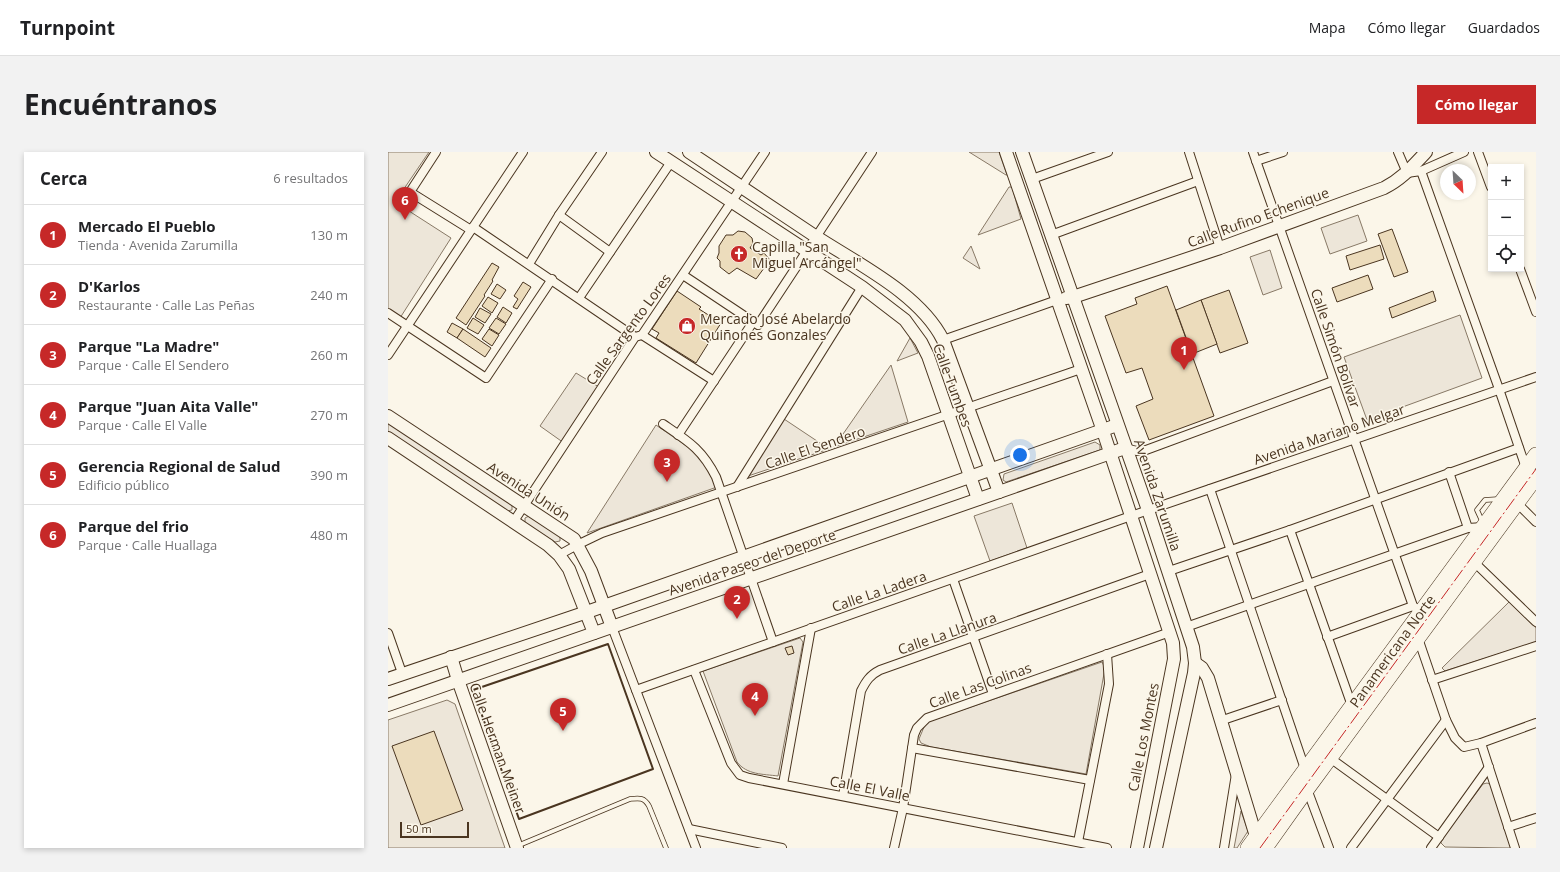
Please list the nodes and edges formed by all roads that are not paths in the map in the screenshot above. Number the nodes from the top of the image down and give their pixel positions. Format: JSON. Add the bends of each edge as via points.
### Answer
{"nodes":[{"id":1,"x":436,"y":152,"type":"edge"},
{"id":2,"x":523,"y":152,"type":"edge"},
{"id":3,"x":602,"y":152,"type":"edge"},
{"id":4,"x":656,"y":152,"type":"edge"},
{"id":5,"x":689,"y":152,"type":"edge"},
{"id":6,"x":765,"y":152,"type":"edge"},
{"id":7,"x":872,"y":152,"type":"edge"},
{"id":8,"x":1006,"y":152,"type":"edge"},
{"id":9,"x":1022,"y":152,"type":"edge"},
{"id":10,"x":1108,"y":152,"type":"edge"},
{"id":11,"x":1189,"y":152,"type":"edge"},
{"id":12,"x":1253,"y":152,"type":"edge"},
{"id":13,"x":1283,"y":152,"type":"edge"},
{"id":14,"x":1398,"y":152,"type":"edge"},
{"id":15,"x":1426,"y":152,"type":"edge"},
{"id":16,"x":1464,"y":152,"type":"edge"},
{"id":17,"x":1478,"y":152,"type":"edge"},
{"id":18,"x":1092,"y":155,"type":"edge"},
{"id":19,"x":1256,"y":161,"type":"junction"},
{"id":20,"x":671,"y":162,"type":"junction"},
{"id":21,"x":1421,"y":171,"type":"junction"},
{"id":22,"x":1407,"y":174,"type":"junction"},
{"id":23,"x":1032,"y":179,"type":"junction"},
{"id":24,"x":1488,"y":179,"type":"edge"},
{"id":25,"x":1198,"y":181,"type":"junction"},
{"id":26,"x":742,"y":187,"type":"junction"},
{"id":27,"x":732,"y":202,"type":"junction"},
{"id":28,"x":559,"y":215,"type":"junction"},
{"id":29,"x":1279,"y":226,"type":"junction"},
{"id":30,"x":472,"y":228,"type":"junction"},
{"id":31,"x":1051,"y":235,"type":"junction"},
{"id":32,"x":817,"y":237,"type":"junction"},
{"id":33,"x":1220,"y":248,"type":"junction"},
{"id":34,"x":808,"y":251,"type":"junction"},
{"id":35,"x":610,"y":252,"type":"junction"},
{"id":36,"x":529,"y":264,"type":"junction"},
{"id":37,"x":1521,"y":272,"type":"edge"},
{"id":38,"x":683,"y":275,"type":"junction"},
{"id":39,"x":552,"y":279,"type":"junction"},
{"id":40,"x":862,"y":287,"type":"junction"},
{"id":41,"x":1073,"y":297,"type":"junction"},
{"id":42,"x":578,"y":298,"type":"junction"},
{"id":43,"x":1057,"y":300,"type":"junction"},
{"id":44,"x":1536,"y":312,"type":"edge"},
{"id":45,"x":388,"y":313,"type":"edge"},
{"id":46,"x":755,"y":323,"type":"junction"},
{"id":47,"x":407,"y":326,"type":"junction"},
{"id":48,"x":639,"y":336,"type":"junction"},
{"id":49,"x":943,"y":340,"type":"junction"},
{"id":50,"x":388,"y":355,"type":"edge"},
{"id":51,"x":1081,"y":369,"type":"junction"},
{"id":52,"x":1536,"y":377,"type":"edge"},
{"id":53,"x":714,"y":381,"type":"junction"},
{"id":54,"x":1333,"y":381,"type":"junction"},
{"id":55,"x":1500,"y":389,"type":"junction"},
{"id":56,"x":968,"y":408,"type":"junction"},
{"id":57,"x":948,"y":414,"type":"junction"},
{"id":58,"x":388,"y":416,"type":"edge"},
{"id":59,"x":663,"y":424,"type":"dead end"},
{"id":60,"x":1117,"y":425,"type":"junction"},
{"id":61,"x":1102,"y":431,"type":"junction"},
{"id":62,"x":678,"y":435,"type":"junction"},
{"id":63,"x":388,"y":438,"type":"edge"},
{"id":64,"x":1354,"y":440,"type":"junction"},
{"id":65,"x":1125,"y":448,"type":"junction"},
{"id":66,"x":1519,"y":448,"type":"junction"},
{"id":67,"x":1110,"y":453,"type":"junction"},
{"id":68,"x":1536,"y":455,"type":"edge"},
{"id":69,"x":991,"y":470,"type":"junction"},
{"id":70,"x":1449,"y":472,"type":"junction"},
{"id":71,"x":1531,"y":473,"type":"edge"},
{"id":72,"x":970,"y":478,"type":"junction"},
{"id":73,"x":737,"y":487,"type":"junction"},
{"id":74,"x":1531,"y":488,"type":"edge"},
{"id":75,"x":1210,"y":489,"type":"junction"},
{"id":76,"x":721,"y":492,"type":"junction"},
{"id":77,"x":999,"y":492,"type":"junction"},
{"id":78,"x":1374,"y":498,"type":"junction"},
{"id":79,"x":978,"y":499,"type":"junction"},
{"id":80,"x":1511,"y":501,"type":"junction"},
{"id":81,"x":524,"y":506,"type":"junction"},
{"id":82,"x":1148,"y":510,"type":"junction"},
{"id":83,"x":1131,"y":516,"type":"junction"},
{"id":84,"x":514,"y":521,"type":"junction"},
{"id":85,"x":1536,"y":522,"type":"edge"},
{"id":86,"x":1484,"y":527,"type":"junction"},
{"id":87,"x":1468,"y":528,"type":"junction"},
{"id":88,"x":1290,"y":530,"type":"junction"},
{"id":89,"x":578,"y":545,"type":"junction"},
{"id":90,"x":1230,"y":549,"type":"junction"},
{"id":91,"x":1394,"y":554,"type":"junction"},
{"id":92,"x":559,"y":555,"type":"junction"},
{"id":93,"x":744,"y":557,"type":"junction"},
{"id":94,"x":1474,"y":562,"type":"junction"},
{"id":95,"x":1168,"y":571,"type":"junction"},
{"id":96,"x":1150,"y":574,"type":"junction"},
{"id":97,"x":751,"y":578,"type":"junction"},
{"id":98,"x":953,"y":579,"type":"junction"},
{"id":99,"x":1309,"y":584,"type":"junction"},
{"id":100,"x":1249,"y":605,"type":"junction"},
{"id":101,"x":605,"y":606,"type":"junction"},
{"id":102,"x":1417,"y":609,"type":"junction"},
{"id":103,"x":587,"y":612,"type":"junction"},
{"id":104,"x":1536,"y":622,"type":"edge"},
{"id":105,"x":612,"y":626,"type":"junction"},
{"id":106,"x":1186,"y":627,"type":"junction"},
{"id":107,"x":811,"y":628,"type":"junction"},
{"id":108,"x":388,"y":632,"type":"edge"},
{"id":109,"x":1170,"y":632,"type":"junction"},
{"id":110,"x":594,"y":633,"type":"junction"},
{"id":111,"x":1328,"y":637,"type":"junction"},
{"id":112,"x":974,"y":638,"type":"junction"},
{"id":113,"x":1418,"y":638,"type":"junction"},
{"id":114,"x":773,"y":642,"type":"junction"},
{"id":115,"x":1536,"y":646,"type":"edge"},
{"id":116,"x":1107,"y":654,"type":"junction"},
{"id":117,"x":451,"y":657,"type":"junction"},
{"id":118,"x":1195,"y":663,"type":"junction"},
{"id":119,"x":694,"y":670,"type":"junction"},
{"id":120,"x":402,"y":674,"type":"junction"},
{"id":121,"x":388,"y":679,"type":"edge"},
{"id":122,"x":458,"y":680,"type":"junction"},
{"id":123,"x":1432,"y":680,"type":"junction"},
{"id":124,"x":636,"y":690,"type":"junction"},
{"id":125,"x":993,"y":694,"type":"junction"},
{"id":126,"x":1282,"y":700,"type":"junction"},
{"id":127,"x":388,"y":705,"type":"edge"},
{"id":128,"x":1352,"y":706,"type":"junction"},
{"id":129,"x":1446,"y":720,"type":"junction"},
{"id":130,"x":1220,"y":721,"type":"junction"},
{"id":131,"x":1536,"y":723,"type":"edge"},
{"id":132,"x":1481,"y":743,"type":"junction"},
{"id":133,"x":912,"y":748,"type":"junction"},
{"id":134,"x":1330,"y":758,"type":"junction"},
{"id":135,"x":1489,"y":767,"type":"junction"},
{"id":136,"x":1306,"y":769,"type":"junction"},
{"id":137,"x":1236,"y":773,"type":"junction"},
{"id":138,"x":1090,"y":780,"type":"junction"},
{"id":139,"x":783,"y":784,"type":"junction"},
{"id":140,"x":1307,"y":789,"type":"junction"},
{"id":141,"x":843,"y":796,"type":"junction"},
{"id":142,"x":1387,"y":799,"type":"junction"},
{"id":143,"x":903,"y":808,"type":"junction"},
{"id":144,"x":1536,"y":818,"type":"edge"},
{"id":145,"x":1508,"y":827,"type":"junction"},
{"id":146,"x":690,"y":829,"type":"junction"},
{"id":147,"x":1439,"y":836,"type":"junction"},
{"id":148,"x":1078,"y":842,"type":"junction"},
{"id":149,"x":1257,"y":845,"type":"edge"},
{"id":150,"x":517,"y":847,"type":"edge"},
{"id":151,"x":666,"y":848,"type":"edge"},
{"id":152,"x":696,"y":848,"type":"edge"},
{"id":153,"x":782,"y":848,"type":"edge"},
{"id":154,"x":894,"y":848,"type":"edge"},
{"id":155,"x":1107,"y":848,"type":"edge"},
{"id":156,"x":1137,"y":848,"type":"edge"},
{"id":157,"x":1156,"y":848,"type":"edge"},
{"id":158,"x":1224,"y":848,"type":"edge"},
{"id":159,"x":1329,"y":848,"type":"edge"},
{"id":160,"x":1351,"y":848,"type":"edge"},
{"id":161,"x":1431,"y":848,"type":"edge"},
{"id":162,"x":1515,"y":848,"type":"edge"}],
"edges":[{"from":1,"to":30,"type":"street","via":[[410,192]]},
{"from":2,"to":30,"type":"street"},
{"from":3,"to":28,"type":"street"},
{"from":4,"to":20,"type":"main road","name":"Calle Tumbes"},
{"from":5,"to":26,"type":"main road","name":"Calle Tumbes"},
{"from":6,"to":26,"type":"street","name":"Calle Sargento Lores"},
{"from":7,"to":32,"type":"street"},
{"from":8,"to":43,"type":"main road"},
{"from":9,"to":23,"type":"main road","name":"Avenida Zarumilla"},
{"from":10,"to":18,"type":"street"},
{"from":11,"to":25,"type":"street"},
{"from":12,"to":19,"type":"street","name":"Calle Simón Bolívar"},
{"from":13,"to":19,"type":"street"},
{"from":14,"to":22,"type":"street"},
{"from":15,"to":22,"type":"main road"},
{"from":16,"to":21,"type":"street","name":"Calle Rufino Echenique"},
{"from":17,"to":24,"type":"street"},
{"from":18,"to":23,"type":"street"},
{"from":19,"to":29,"type":"street","name":"Calle Simón Bolívar"},
{"from":20,"to":27,"type":"main road","name":"Calle Tumbes"},
{"from":20,"to":35,"type":"street"},
{"from":21,"to":22,"type":"street","name":"Calle Rufino Echenique"},
{"from":21,"to":55,"type":"street"},
{"from":22,"to":29,"type":"main road","name":"Calle Rufino Echenique","via":[[1384,188]]},
{"from":23,"to":31,"type":"main road","name":"Avenida Zarumilla"},
{"from":25,"to":31,"type":"street"},
{"from":25,"to":33,"type":"street"},
{"from":26,"to":27,"type":"street","name":"Calle Sargento Lores"},
{"from":26,"to":32,"type":"main road","name":"Calle Tumbes"},
{"from":27,"to":34,"type":"main road","name":"Calle Tumbes"},
{"from":27,"to":38,"type":"street","name":"Calle Sargento Lores"},
{"from":28,"to":35,"type":"street"},
{"from":28,"to":36,"type":"street"},
{"from":29,"to":33,"type":"main road","name":"Calle Rufino Echenique"},
{"from":29,"to":54,"type":"street","name":"Calle Simón Bolívar"},
{"from":30,"to":36,"type":"street"},
{"from":30,"to":47,"type":"street"},
{"from":31,"to":41,"type":"main road","name":"Avenida Zarumilla"},
{"from":32,"to":34,"type":"street"},
{"from":32,"to":49,"type":"main road","name":"Calle Tumbes","via":[[906,297],[928,316]]},
{"from":33,"to":41,"type":"main road","name":"Calle Rufino Echenique"},
{"from":34,"to":40,"type":"main road","name":"Calle Tumbes"},
{"from":34,"to":46,"type":"street"},
{"from":35,"to":42,"type":"street"},
{"from":36,"to":39,"type":"street"},
{"from":37,"to":44,"type":"street"},
{"from":38,"to":46,"type":"street"},
{"from":38,"to":48,"type":"street","name":"Calle Sargento Lores"},
{"from":39,"to":42,"type":"street"},
{"from":39,"to":47,"type":"street","via":[[486,378]]},
{"from":40,"to":57,"type":"main road","name":"Calle Tumbes","via":[[895,312],[913,330],[928,356]]},
{"from":40,"to":73,"type":"street"},
{"from":41,"to":43,"type":"main road","name":"Calle Rufino Echenique"},
{"from":41,"to":60,"type":"main road","name":"Avenida Zarumilla"},
{"from":42,"to":48,"type":"street"},
{"from":43,"to":49,"type":"street"},
{"from":43,"to":51,"type":"main road"},
{"from":45,"to":47,"type":"street"},
{"from":46,"to":53,"type":"street"},
{"from":47,"to":50,"type":"street"},
{"from":48,"to":53,"type":"street"},
{"from":48,"to":81,"type":"street","name":"Calle Sargento Lores"},
{"from":49,"to":56,"type":"main road","name":"Calle Tumbes"},
{"from":51,"to":56,"type":"street","name":"Calle El Sendero"},
{"from":51,"to":61,"type":"main road"},
{"from":52,"to":55,"type":"street","name":"Avenida Mariano Melgar"},
{"from":53,"to":62,"type":"street"},
{"from":54,"to":64,"type":"street","name":"Calle Simón Bolívar"},
{"from":54,"to":65,"type":"street","via":[[1146,450]]},
{"from":55,"to":64,"type":"street","name":"Avenida Mariano Melgar"},
{"from":55,"to":66,"type":"street"},
{"from":56,"to":57,"type":"street","name":"Calle El Sendero"},
{"from":56,"to":69,"type":"main road","name":"Calle Tumbes"},
{"from":57,"to":72,"type":"main road","name":"Calle Tumbes"},
{"from":57,"to":73,"type":"street","name":"Calle El Sendero"},
{"from":58,"to":81,"type":"main road","name":"Avenida Unión"},
{"from":59,"to":62,"type":"street"},
{"from":60,"to":61,"type":"main road","name":"Avenida Paseo del Deporte"},
{"from":60,"to":65,"type":"main road","name":"Avenida Zarumilla"},
{"from":61,"to":67,"type":"main road"},
{"from":61,"to":69,"type":"main road","name":"Avenida Paseo del Deporte"},
{"from":62,"to":76,"type":"street","via":[[702,454],[716,477]]},
{"from":63,"to":84,"type":"main road"},
{"from":64,"to":75,"type":"street","name":"Avenida Mariano Melgar"},
{"from":64,"to":78,"type":"street","name":"Calle Simón Bolívar"},
{"from":65,"to":67,"type":"main road","name":"Avenida Paseo del Deporte"},
{"from":65,"to":82,"type":"main road","name":"Avenida Zarumilla"},
{"from":66,"to":70,"type":"street"},
{"from":66,"to":71,"type":"street"},
{"from":67,"to":77,"type":"main road","name":"Avenida Paseo del Deporte"},
{"from":67,"to":83,"type":"main road"},
{"from":68,"to":71,"type":"highway","name":"Panamericana Norte"},
{"from":69,"to":72,"type":"main road","name":"Avenida Paseo del Deporte"},
{"from":69,"to":77,"type":"main road","name":"Calle Tumbes"},
{"from":70,"to":78,"type":"street"},
{"from":70,"to":87,"type":"street"},
{"from":71,"to":74,"type":"highway","name":"Panamericana Norte"},
{"from":71,"to":80,"type":"highway","name":"Panamericana Norte"},
{"from":72,"to":79,"type":"main road","name":"Calle Tumbes"},
{"from":72,"to":93,"type":"main road","name":"Avenida Paseo del Deporte"},
{"from":73,"to":76,"type":"street","name":"Calle El Sendero"},
{"from":74,"to":80,"type":"highway","name":"Panamericana Norte"},
{"from":75,"to":82,"type":"street","name":"Avenida Mariano Melgar"},
{"from":75,"to":90,"type":"street"},
{"from":76,"to":89,"type":"street","name":"Calle El Sendero","via":[[602,533]]},
{"from":76,"to":93,"type":"street"},
{"from":77,"to":79,"type":"main road","name":"Avenida Paseo del Deporte"},
{"from":78,"to":88,"type":"street"},
{"from":78,"to":91,"type":"street","name":"Calle Simón Bolívar"},
{"from":79,"to":97,"type":"main road","name":"Avenida Paseo del Deporte"},
{"from":80,"to":85,"type":"street"},
{"from":80,"to":86,"type":"highway","name":"Panamericana Norte"},
{"from":80,"to":94,"type":"highway","name":"Panamericana Norte"},
{"from":81,"to":84,"type":"street","name":"Calle Sargento Lores"},
{"from":81,"to":89,"type":"main road","name":"Avenida Unión","via":[[574,539]]},
{"from":82,"to":83,"type":"street","name":"Avenida Mariano Melgar"},
{"from":82,"to":95,"type":"main road","name":"Avenida Zarumilla"},
{"from":83,"to":96,"type":"main road"},
{"from":83,"to":98,"type":"street","name":"Calle La Ladera"},
{"from":84,"to":92,"type":"main road"},
{"from":86,"to":87,"type":"street"},
{"from":86,"to":102,"type":"highway","name":"Panamericana Norte"},
{"from":87,"to":91,"type":"street"},
{"from":88,"to":90,"type":"street"},
{"from":88,"to":99,"type":"street"},
{"from":89,"to":92,"type":"street","name":"Calle El Sendero"},
{"from":89,"to":101,"type":"main road","name":"Avenida Unión"},
{"from":90,"to":95,"type":"street"},
{"from":90,"to":100,"type":"street"},
{"from":91,"to":99,"type":"street"},
{"from":91,"to":102,"type":"street","name":"Calle Simón Bolívar"},
{"from":92,"to":103,"type":"main road","via":[[569,568]]},
{"from":93,"to":97,"type":"street"},
{"from":93,"to":101,"type":"main road","name":"Avenida Paseo del Deporte"},
{"from":94,"to":104,"type":"street"},
{"from":94,"to":113,"type":"highway","name":"Panamericana Norte"},
{"from":95,"to":106,"type":"main road","name":"Avenida Zarumilla"},
{"from":96,"to":109,"type":"main road"},
{"from":96,"to":112,"type":"street","name":"Calle La Llanura"},
{"from":97,"to":105,"type":"main road","name":"Avenida Paseo del Deporte"},
{"from":97,"to":114,"type":"street"},
{"from":98,"to":107,"type":"street","name":"Calle La Ladera"},
{"from":98,"to":112,"type":"street"},
{"from":99,"to":100,"type":"street"},
{"from":99,"to":111,"type":"street"},
{"from":100,"to":106,"type":"street"},
{"from":100,"to":126,"type":"street"},
{"from":101,"to":103,"type":"main road","name":"Avenida Paseo del Deporte"},
{"from":101,"to":105,"type":"main road","name":"Avenida Unión"},
{"from":102,"to":111,"type":"street"},
{"from":102,"to":128,"type":"highway","name":"Panamericana Norte"},
{"from":103,"to":110,"type":"main road"},
{"from":103,"to":117,"type":"main road","name":"Avenida Paseo del Deporte"},
{"from":105,"to":110,"type":"main road","name":"Avenida Paseo del Deporte"},
{"from":105,"to":124,"type":"street"},
{"from":106,"to":118,"type":"main road","name":"Avenida Zarumilla"},
{"from":107,"to":114,"type":"street","name":"Calle La Ladera"},
{"from":107,"to":139,"type":"street"},
{"from":108,"to":120,"type":"street"},
{"from":109,"to":116,"type":"street","name":"Calle Las Colinas"},
{"from":109,"to":156,"type":"main road","name":"Calle Los Montes","via":[[1174,659]]},
{"from":110,"to":122,"type":"main road","name":"Avenida Paseo del Deporte"},
{"from":111,"to":128,"type":"street"},
{"from":112,"to":125,"type":"street"},
{"from":112,"to":141,"type":"street","name":"Calle La Llanura","via":[[880,670],[866,680],[861,692]]},
{"from":113,"to":123,"type":"street"},
{"from":113,"to":134,"type":"highway","name":"Panamericana Norte"},
{"from":114,"to":119,"type":"street","name":"Calle La Ladera"},
{"from":115,"to":123,"type":"street"},
{"from":116,"to":125,"type":"street","name":"Calle Las Colinas"},
{"from":116,"to":138,"type":"street","via":[[1109,684]]},
{"from":117,"to":120,"type":"main road","name":"Avenida Paseo del Deporte"},
{"from":117,"to":122,"type":"main road","name":"Calle Herman Meiner"},
{"from":118,"to":130,"type":"main road","via":[[1202,668],[1208,678]]},
{"from":118,"to":157,"type":"main road"},
{"from":119,"to":124,"type":"street","name":"Calle La Ladera"},
{"from":119,"to":139,"type":"street","name":"Calle El Valle","via":[[735,770],[749,778]]},
{"from":120,"to":121,"type":"main road","name":"Avenida Paseo del Deporte"},
{"from":122,"to":127,"type":"main road","name":"Avenida Paseo del Deporte"},
{"from":122,"to":150,"type":"main road","name":"Calle Herman Meiner"},
{"from":123,"to":129,"type":"street"},
{"from":124,"to":146,"type":"street"},
{"from":125,"to":133,"type":"street","name":"Calle Las Colinas","via":[[927,718],[917,728]]},
{"from":126,"to":130,"type":"street"},
{"from":126,"to":136,"type":"street"},
{"from":128,"to":136,"type":"highway","name":"Panamericana Norte"},
{"from":129,"to":132,"type":"street","via":[[1455,738],[1464,747]]},
{"from":129,"to":142,"type":"street"},
{"from":130,"to":137,"type":"main road"},
{"from":131,"to":132,"type":"street"},
{"from":132,"to":135,"type":"street"},
{"from":133,"to":138,"type":"street"},
{"from":133,"to":143,"type":"street","name":"Calle Las Colinas"},
{"from":134,"to":140,"type":"highway","name":"Panamericana Norte"},
{"from":134,"to":142,"type":"street"},
{"from":135,"to":145,"type":"street"},
{"from":135,"to":147,"type":"street"},
{"from":136,"to":149,"type":"highway","name":"Panamericana Norte"},
{"from":137,"to":149,"type":"main road"},
{"from":137,"to":158,"type":"street"},
{"from":138,"to":148,"type":"street"},
{"from":139,"to":141,"type":"street","name":"Calle El Valle"},
{"from":140,"to":149,"type":"highway","name":"Panamericana Norte"},
{"from":140,"to":159,"type":"street"},
{"from":141,"to":143,"type":"street","name":"Calle El Valle"},
{"from":142,"to":147,"type":"street"},
{"from":142,"to":160,"type":"street"},
{"from":143,"to":148,"type":"street","name":"Calle El Valle"},
{"from":143,"to":154,"type":"street","name":"Calle Las Colinas"},
{"from":144,"to":145,"type":"street"},
{"from":145,"to":162,"type":"street"},
{"from":146,"to":152,"type":"street"},
{"from":146,"to":153,"type":"street"},
{"from":147,"to":161,"type":"street"},
{"from":148,"to":155,"type":"street","name":"Calle El Valle"},
{"from":150,"to":151,"type":"lane","via":[[630,799],[640,798],[649,806]]}]}
